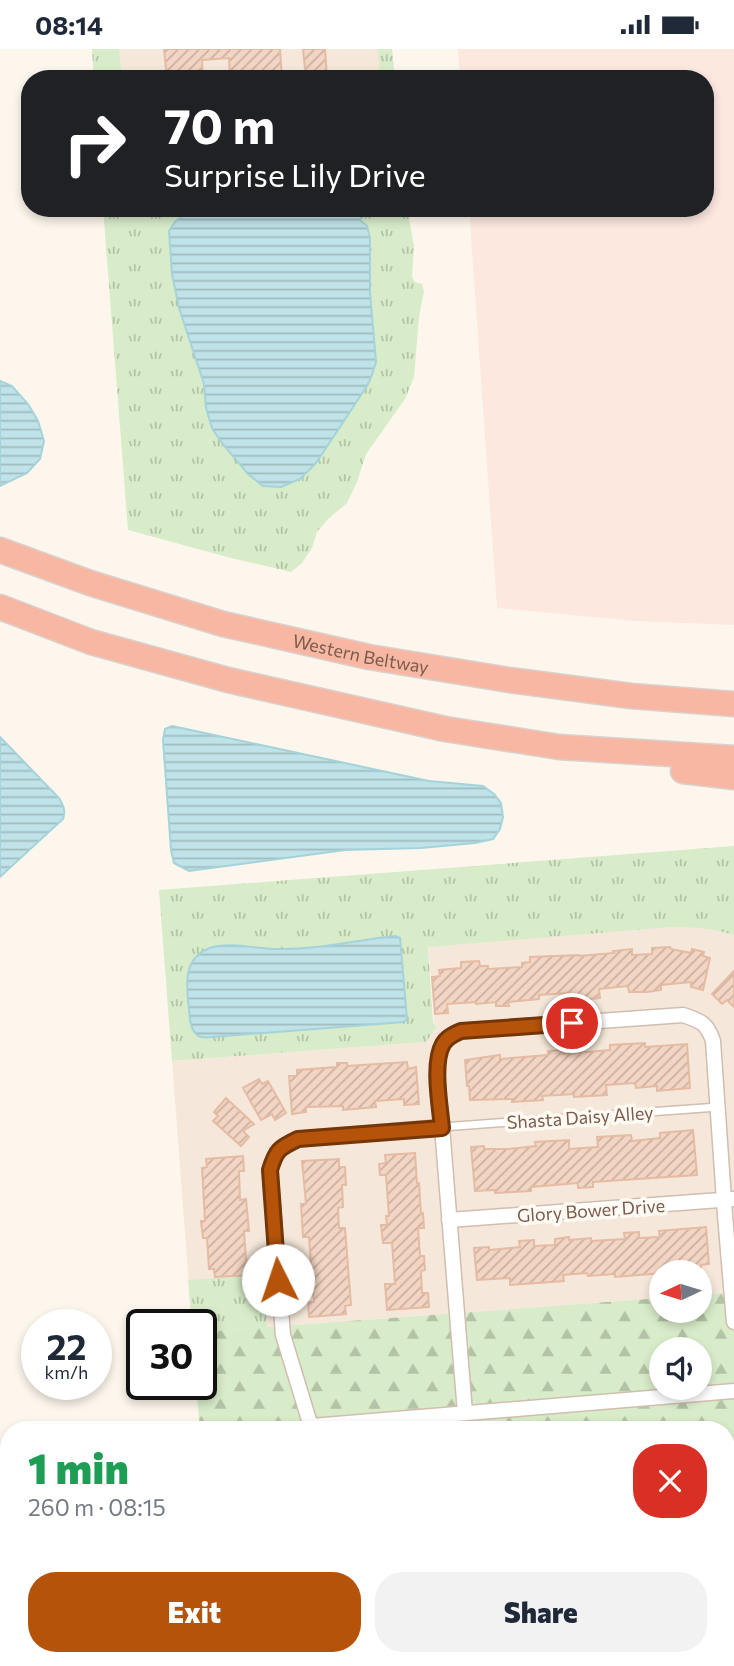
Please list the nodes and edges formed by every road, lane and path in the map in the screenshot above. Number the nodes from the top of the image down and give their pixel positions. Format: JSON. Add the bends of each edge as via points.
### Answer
{"nodes":[{"id":1,"x":0,"y":550,"type":"edge"},
{"id":2,"x":0,"y":607,"type":"edge"},
{"id":3,"x":734,"y":690,"type":"edge"},
{"id":4,"x":631,"y":696,"type":"junction"},
{"id":5,"x":734,"y":704,"type":"edge"},
{"id":6,"x":559,"y":747,"type":"junction"},
{"id":7,"x":734,"y":758,"type":"edge"},
{"id":8,"x":734,"y":777,"type":"edge"},
{"id":9,"x":718,"y":1107,"type":"junction"},
{"id":10,"x":442,"y":1128,"type":"junction"},
{"id":11,"x":729,"y":1200,"type":"edge"},
{"id":12,"x":449,"y":1220,"type":"junction"},
{"id":13,"x":734,"y":1322,"type":"edge"},
{"id":14,"x":734,"y":1391,"type":"edge"},
{"id":15,"x":465,"y":1413,"type":"junction"},
{"id":16,"x":310,"y":1421,"type":"edge"},
{"id":17,"x":383,"y":1421,"type":"edge"}],
"edges":[{"from":1,"to":4,"type":"highway","name":"Western Beltway","via":[[223,624],[382,659]]},
{"from":2,"to":6,"type":"highway","via":[[92,642],[228,680],[445,729]]},
{"from":3,"to":4,"type":"highway"},
{"from":4,"to":5,"type":"highway","name":"Western Beltway"},
{"from":6,"to":7,"type":"highway"},
{"from":6,"to":8,"type":"highway","via":[[646,766]]},
{"from":9,"to":10,"type":"lane","name":"Shasta Daisy Alley"},
{"from":9,"to":10,"type":"street","via":[[709,1029],[683,1015],[461,1031],[442,1045],[437,1064]]},
{"from":9,"to":11,"type":"street"},
{"from":10,"to":12,"type":"street"},
{"from":10,"to":16,"type":"street","via":[[298,1139],[281,1147],[274,1158],[270,1170],[283,1335]]},
{"from":11,"to":12,"type":"street","name":"Glory Bower Drive"},
{"from":11,"to":13,"type":"street"},
{"from":12,"to":15,"type":"street"},
{"from":14,"to":15,"type":"street"},
{"from":15,"to":17,"type":"street"}]}
